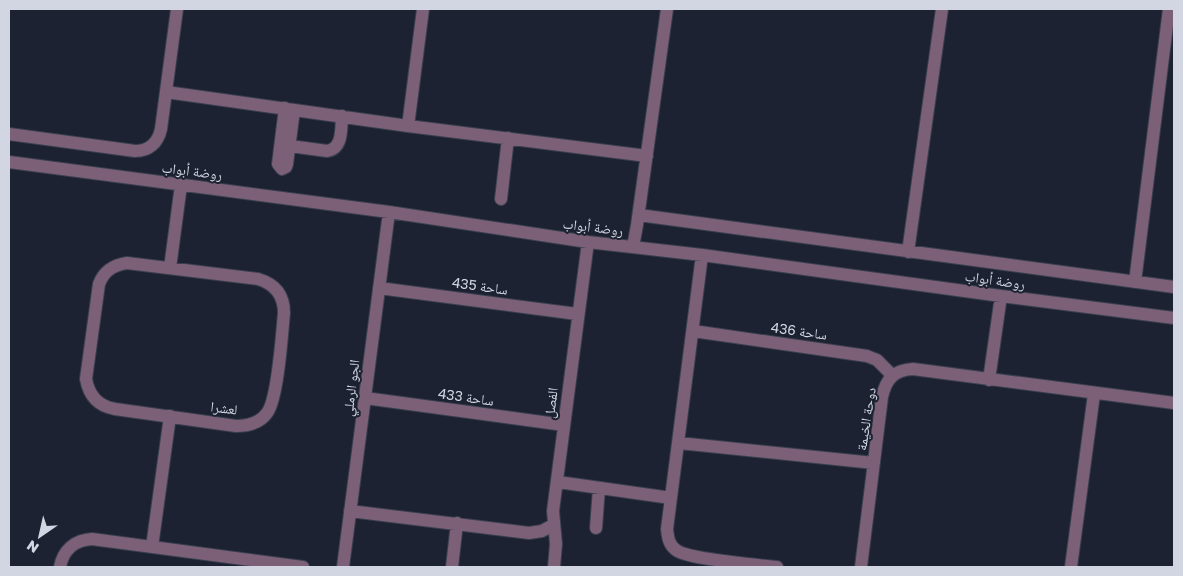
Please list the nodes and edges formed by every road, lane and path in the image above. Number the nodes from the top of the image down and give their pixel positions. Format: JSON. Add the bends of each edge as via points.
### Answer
{"nodes":[{"id":1,"x":177,"y":9,"type":"edge"},
{"id":2,"x":423,"y":9,"type":"edge"},
{"id":3,"x":667,"y":9,"type":"edge"},
{"id":4,"x":942,"y":9,"type":"edge"},
{"id":5,"x":1169,"y":9,"type":"edge"},
{"id":6,"x":166,"y":92,"type":"junction"},
{"id":7,"x":289,"y":109,"type":"junction"},
{"id":8,"x":342,"y":116,"type":"junction"},
{"id":9,"x":408,"y":126,"type":"junction"},
{"id":10,"x":9,"y":134,"type":"edge"},
{"id":11,"x":508,"y":138,"type":"junction"},
{"id":12,"x":290,"y":146,"type":"junction"},
{"id":13,"x":647,"y":156,"type":"junction"},
{"id":14,"x":9,"y":162,"type":"edge"},
{"id":15,"x":181,"y":185,"type":"junction"},
{"id":16,"x":501,"y":199,"type":"dead end"},
{"id":17,"x":389,"y":212,"type":"junction"},
{"id":18,"x":639,"y":215,"type":"junction"},
{"id":19,"x":588,"y":242,"type":"junction"},
{"id":20,"x":633,"y":247,"type":"junction"},
{"id":21,"x":908,"y":252,"type":"junction"},
{"id":22,"x":702,"y":254,"type":"junction"},
{"id":23,"x":170,"y":268,"type":"junction"},
{"id":24,"x":1135,"y":282,"type":"junction"},
{"id":25,"x":1174,"y":287,"type":"edge"},
{"id":26,"x":379,"y":288,"type":"junction"},
{"id":27,"x":1000,"y":296,"type":"junction"},
{"id":28,"x":577,"y":314,"type":"junction"},
{"id":29,"x":1174,"y":318,"type":"edge"},
{"id":30,"x":693,"y":331,"type":"junction"},
{"id":31,"x":892,"y":375,"type":"junction"},
{"id":32,"x":989,"y":380,"type":"junction"},
{"id":33,"x":1094,"y":394,"type":"junction"},
{"id":34,"x":365,"y":398,"type":"junction"},
{"id":35,"x":1174,"y":403,"type":"edge"},
{"id":36,"x":170,"y":416,"type":"junction"},
{"id":37,"x":564,"y":425,"type":"junction"},
{"id":38,"x":679,"y":443,"type":"junction"},
{"id":39,"x":874,"y":463,"type":"junction"},
{"id":40,"x":558,"y":482,"type":"junction"},
{"id":41,"x":599,"y":488,"type":"junction"},
{"id":42,"x":671,"y":498,"type":"junction"},
{"id":43,"x":350,"y":511,"type":"junction"},
{"id":44,"x":457,"y":523,"type":"junction"},
{"id":45,"x":553,"y":525,"type":"junction"},
{"id":46,"x":596,"y":528,"type":"dead end"},
{"id":47,"x":152,"y":547,"type":"junction"},
{"id":48,"x":252,"y":564,"type":"edge"},
{"id":49,"x":757,"y":566,"type":"edge"},
{"id":50,"x":60,"y":567,"type":"edge"},
{"id":51,"x":303,"y":567,"type":"edge"},
{"id":52,"x":343,"y":567,"type":"edge"},
{"id":53,"x":452,"y":567,"type":"edge"},
{"id":54,"x":554,"y":567,"type":"edge"},
{"id":55,"x":777,"y":567,"type":"edge"},
{"id":56,"x":861,"y":567,"type":"edge"},
{"id":57,"x":1071,"y":567,"type":"edge"}],
"edges":[{"from":1,"to":6,"type":"street"},
{"from":2,"to":9,"type":"street"},
{"from":3,"to":13,"type":"street"},
{"from":4,"to":21,"type":"street"},
{"from":5,"to":24,"type":"street"},
{"from":6,"to":7,"type":"street"},
{"from":6,"to":10,"type":"street","via":[[160,135],[153,146],[141,151]]},
{"from":7,"to":8,"type":"street"},
{"from":7,"to":12,"type":"street"},
{"from":7,"to":12,"type":"street","via":[[278,164],[282,168],[288,164]]},
{"from":8,"to":9,"type":"street"},
{"from":8,"to":12,"type":"street","via":[[335,149],[327,151]]},
{"from":9,"to":11,"type":"street"},
{"from":11,"to":13,"type":"street"},
{"from":11,"to":16,"type":"street"},
{"from":13,"to":18,"type":"street"},
{"from":14,"to":15,"type":"street","name":"روضة أبواب"},
{"from":15,"to":17,"type":"street","name":"روضة أبواب"},
{"from":15,"to":23,"type":"street"},
{"from":17,"to":19,"type":"street","name":"روضة أبواب"},
{"from":17,"to":26,"type":"street","name":"الجو الرملي"},
{"from":18,"to":20,"type":"street"},
{"from":18,"to":21,"type":"street"},
{"from":19,"to":20,"type":"street","name":"روضة أبواب"},
{"from":19,"to":28,"type":"street","name":"الفصل"},
{"from":20,"to":22,"type":"street","name":"روضة أبواب"},
{"from":21,"to":24,"type":"street"},
{"from":22,"to":27,"type":"street","name":"روضة أبواب"},
{"from":22,"to":30,"type":"street"},
{"from":23,"to":36,"type":"street","name":"لعشرا","via":[[127,263],[112,267],[102,277],[86,379],[95,400],[108,408]]},
{"from":23,"to":36,"type":"street","name":"لعشرا","via":[[266,281],[278,290],[284,305],[274,398],[267,414],[244,426]]},
{"from":24,"to":25,"type":"street"},
{"from":26,"to":28,"type":"street","name":"ساحة 435"},
{"from":26,"to":34,"type":"street","name":"الجو الرملي"},
{"from":27,"to":29,"type":"street","name":"روضة أبواب"},
{"from":27,"to":32,"type":"street"},
{"from":28,"to":37,"type":"street","name":"الفصل"},
{"from":30,"to":31,"type":"street","name":"ساحة 436","via":[[872,357]]},
{"from":30,"to":38,"type":"street"},
{"from":31,"to":32,"type":"street","name":"دوحة الخيمة","via":[[913,369]]},
{"from":31,"to":39,"type":"street","name":"دوحة الخيمة","via":[[882,397]]},
{"from":32,"to":33,"type":"street","name":"دوحة الخيمة"},
{"from":33,"to":35,"type":"street","name":"دوحة الخيمة"},
{"from":33,"to":57,"type":"street"},
{"from":34,"to":37,"type":"street","name":"ساحة 433"},
{"from":34,"to":43,"type":"street","name":"الجو الرملي"},
{"from":36,"to":47,"type":"street"},
{"from":37,"to":40,"type":"street","name":"الفصل"},
{"from":38,"to":39,"type":"street"},
{"from":38,"to":42,"type":"street"},
{"from":39,"to":56,"type":"street","name":"دوحة الخيمة"},
{"from":40,"to":41,"type":"street"},
{"from":40,"to":45,"type":"street","name":"الفصل"},
{"from":41,"to":42,"type":"street"},
{"from":41,"to":46,"type":"street"},
{"from":42,"to":49,"type":"street","via":[[667,530],[675,550],[690,556]]},
{"from":43,"to":44,"type":"street"},
{"from":43,"to":52,"type":"street","name":"الجو الرملي"},
{"from":44,"to":45,"type":"street","via":[[529,533]]},
{"from":44,"to":53,"type":"street"},
{"from":45,"to":54,"type":"street","name":"الفصل","via":[[556,544]]},
{"from":47,"to":48,"type":"street"},
{"from":47,"to":50,"type":"street","via":[[86,540],[69,548]]},
{"from":48,"to":51,"type":"street"},
{"from":49,"to":55,"type":"street"}]}
